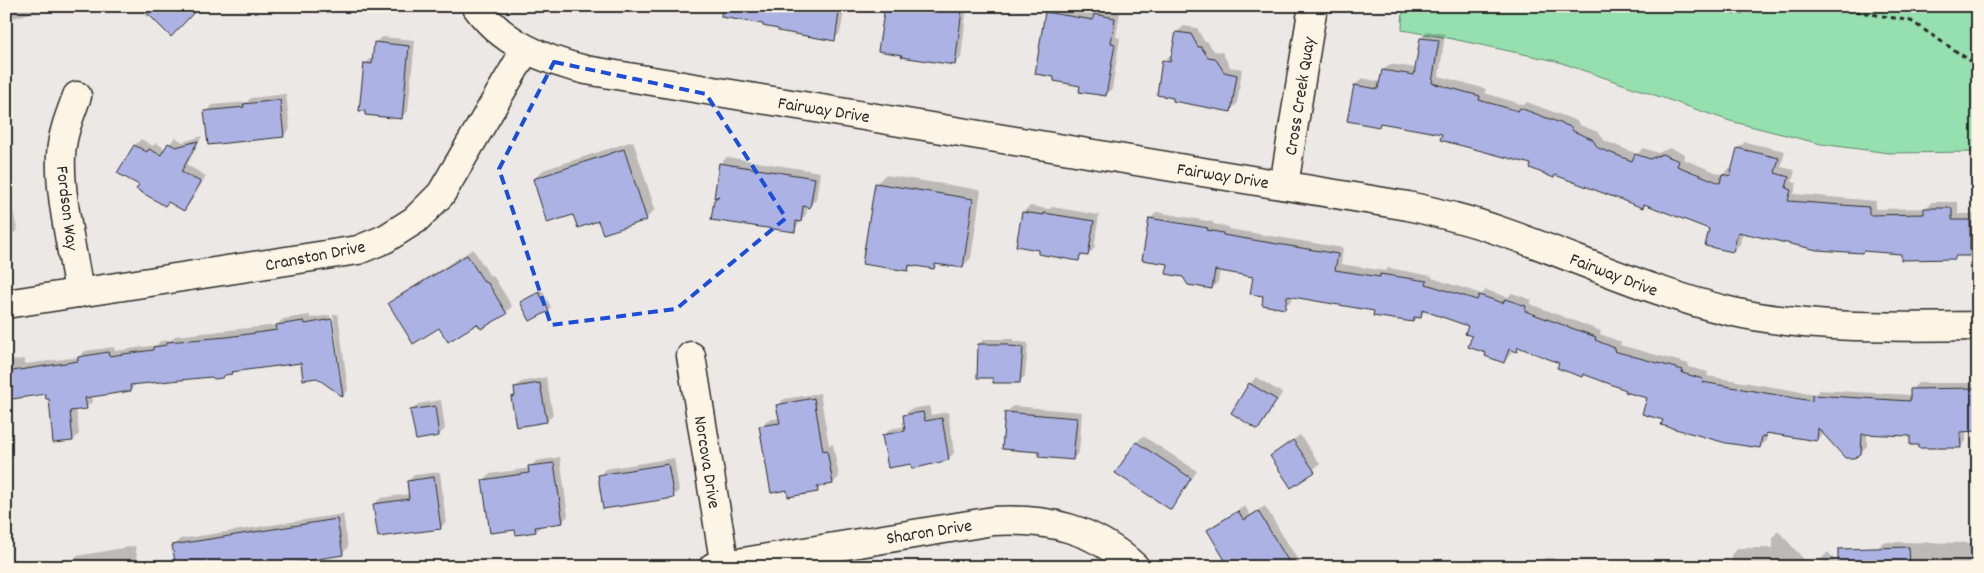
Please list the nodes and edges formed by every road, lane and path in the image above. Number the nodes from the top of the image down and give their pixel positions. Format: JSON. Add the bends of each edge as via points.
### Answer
{"nodes":[{"id":1,"x":476,"y":6,"type":"edge"},
{"id":2,"x":1313,"y":6,"type":"edge"},
{"id":3,"x":1713,"y":6,"type":"edge"},
{"id":4,"x":526,"y":49,"type":"junction"},
{"id":5,"x":1978,"y":66,"type":"edge"},
{"id":6,"x":77,"y":96,"type":"dead end"},
{"id":7,"x":1284,"y":185,"type":"junction"},
{"id":8,"x":79,"y":293,"type":"junction"},
{"id":9,"x":6,"y":304,"type":"edge"},
{"id":10,"x":1978,"y":326,"type":"edge"},
{"id":11,"x":691,"y":356,"type":"dead end"},
{"id":12,"x":721,"y":566,"type":"edge"},
{"id":13,"x":1135,"y":567,"type":"edge"}],
"edges":[{"from":1,"to":4,"type":"street","name":"Fairway Drive","via":[[507,37]]},
{"from":2,"to":7,"type":"street","name":"Cross Creek Quay"},
{"from":3,"to":5,"type":"path","via":[[1734,13],[1777,8],[1849,10],[1911,22]]},
{"from":4,"to":7,"type":"street","name":"Fairway Drive","via":[[558,63],[586,70]]},
{"from":4,"to":8,"type":"street","name":"Cranston Drive","via":[[441,194],[415,220],[385,239],[358,250]]},
{"from":6,"to":8,"type":"street","name":"Fordson Way","via":[[67,122],[61,155],[63,190]]},
{"from":7,"to":10,"type":"street","name":"Fairway Drive","via":[[1451,216],[1499,230],[1660,292],[1728,311],[1857,328]]},
{"from":8,"to":9,"type":"street","name":"Cranston Drive"},
{"from":11,"to":12,"type":"street","name":"Norcova Drive"},
{"from":12,"to":13,"type":"street","name":"Sharon Drive","via":[[992,521],[1020,520],[1078,530],[1110,546]]}]}
